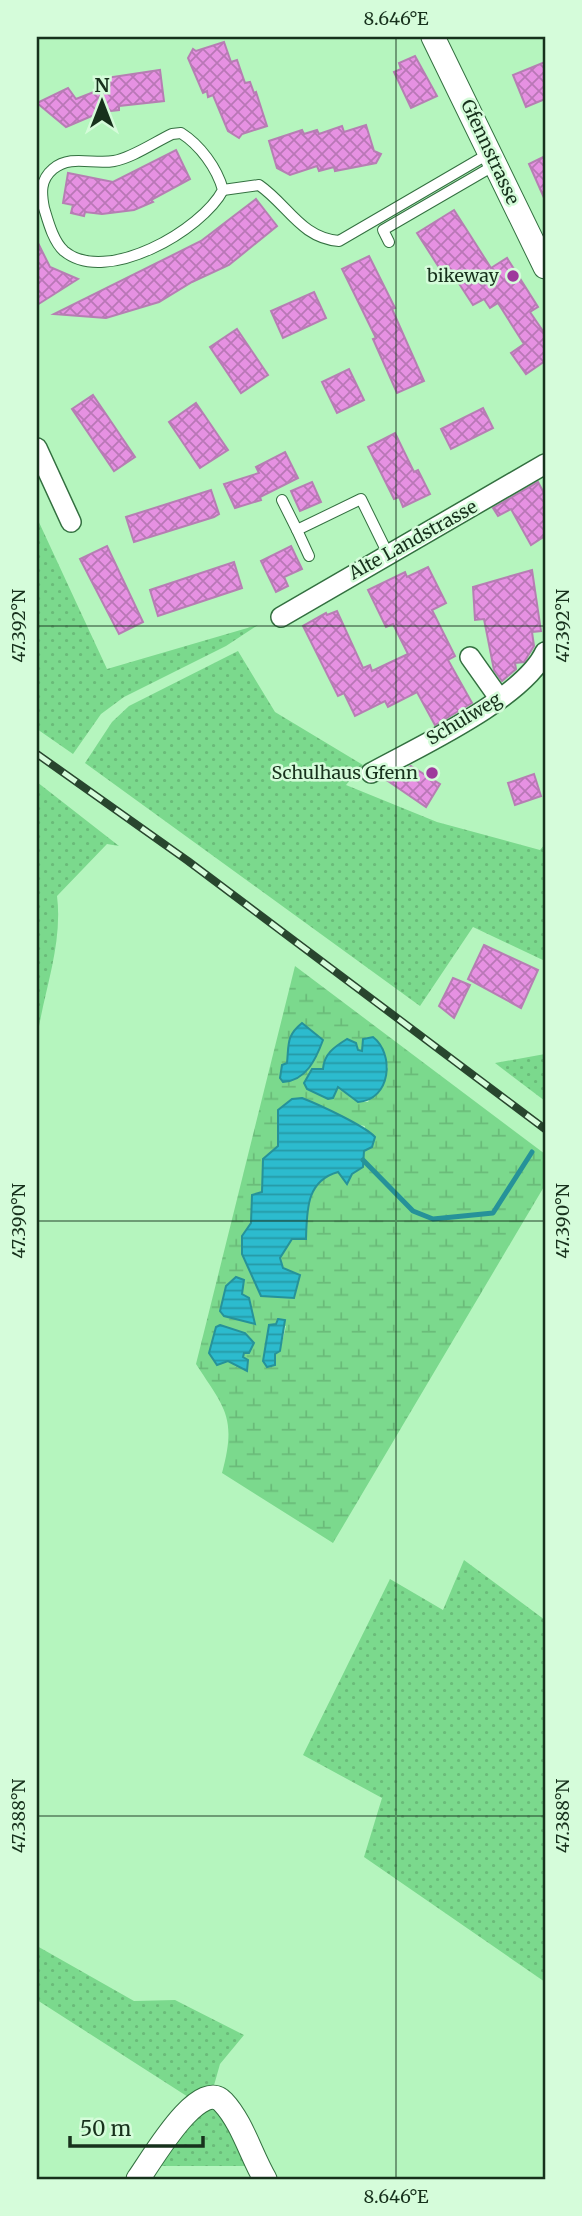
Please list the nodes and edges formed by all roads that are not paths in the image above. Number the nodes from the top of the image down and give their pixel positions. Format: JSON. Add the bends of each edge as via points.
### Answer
{"nodes":[{"id":1,"x":433,"y":37,"type":"edge"},
{"id":2,"x":493,"y":158,"type":"junction"},
{"id":3,"x":223,"y":190,"type":"junction"},
{"id":4,"x":389,"y":242,"type":"dead end"},
{"id":5,"x":545,"y":267,"type":"edge"},
{"id":6,"x":37,"y":448,"type":"edge"},
{"id":7,"x":545,"y":464,"type":"edge"},
{"id":8,"x":282,"y":500,"type":"dead end"},
{"id":9,"x":71,"y":522,"type":"dead end"},
{"id":10,"x":297,"y":530,"type":"junction"},
{"id":11,"x":388,"y":554,"type":"junction"},
{"id":12,"x":309,"y":556,"type":"dead end"},
{"id":13,"x":281,"y":617,"type":"dead end"},
{"id":14,"x":545,"y":652,"type":"edge"},
{"id":15,"x":470,"y":657,"type":"dead end"},
{"id":16,"x":499,"y":698,"type":"junction"},
{"id":17,"x":371,"y":773,"type":"dead end"},
{"id":18,"x":138,"y":2179,"type":"edge"},
{"id":19,"x":265,"y":2179,"type":"edge"}],
"edges":[{"from":1,"to":2,"type":"street","name":"Gfennstrasse"},
{"from":2,"to":3,"type":"lane","via":[[339,241],[321,240],[304,229],[259,185]]},
{"from":2,"to":4,"type":"lane","via":[[383,230]]},
{"from":2,"to":5,"type":"street","name":"Gfennstrasse"},
{"from":3,"to":3,"type":"lane","via":[[188,229],[109,263],[87,262],[64,250],[49,226],[41,194],[43,181],[53,169],[74,160],[115,161],[181,133],[219,174]]},
{"from":6,"to":9,"type":"street"},
{"from":7,"to":11,"type":"street","name":"Alte Landstrasse"},
{"from":8,"to":10,"type":"lane"},
{"from":10,"to":11,"type":"lane","via":[[361,499]]},
{"from":10,"to":12,"type":"lane"},
{"from":11,"to":13,"type":"street","name":"Alte Landstrasse"},
{"from":14,"to":16,"type":"street","name":"Schulweg","via":[[530,676]]},
{"from":15,"to":16,"type":"street"},
{"from":16,"to":17,"type":"street","name":"Schulweg"},
{"from":18,"to":19,"type":"street","via":[[186,2112],[211,2096],[230,2111]]}]}
